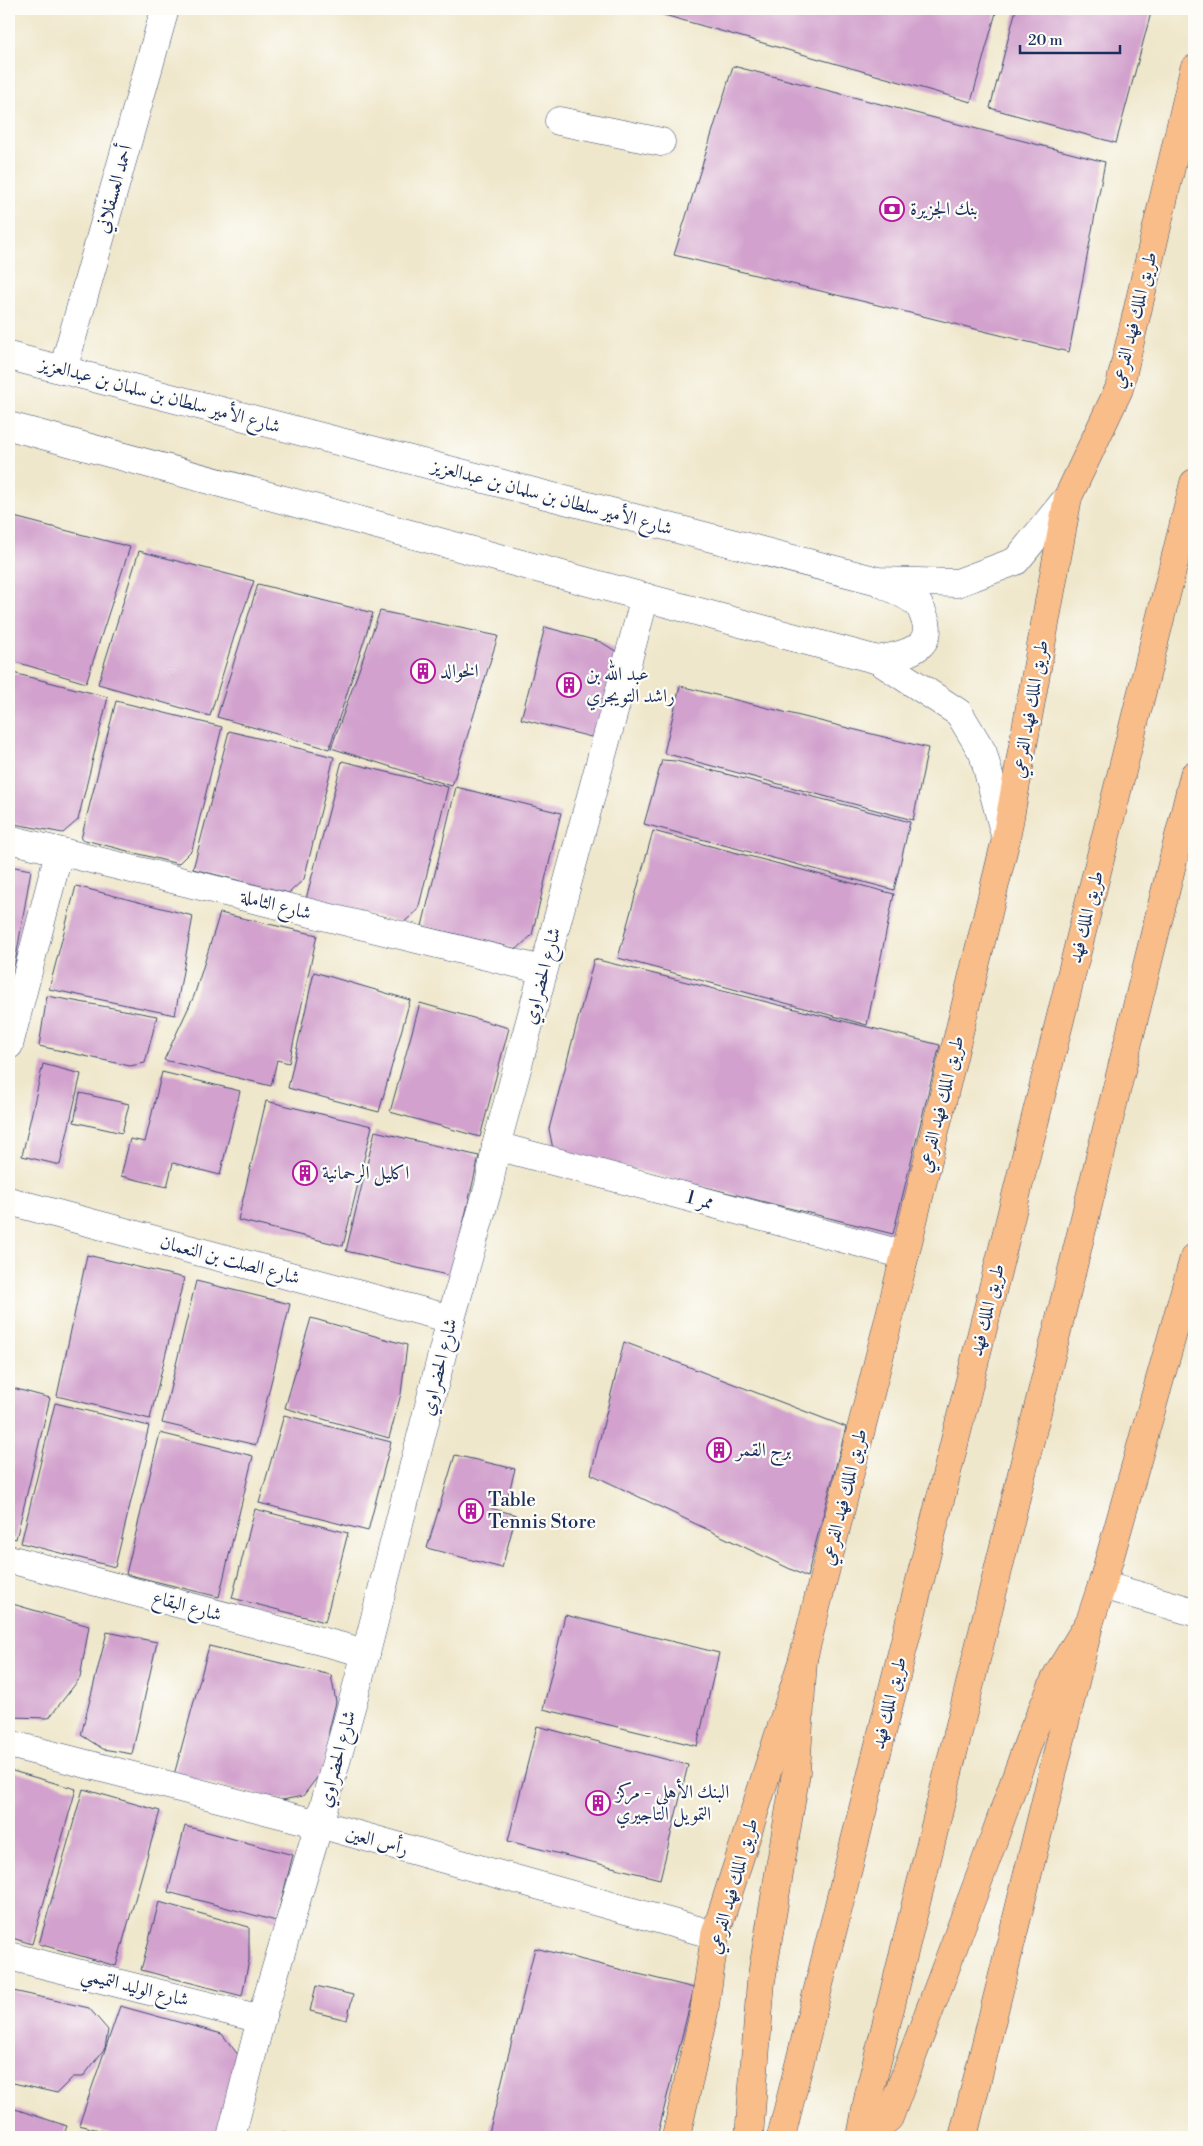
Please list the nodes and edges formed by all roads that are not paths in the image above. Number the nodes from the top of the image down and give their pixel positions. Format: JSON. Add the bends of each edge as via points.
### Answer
{"nodes":[{"id":1,"x":166,"y":9,"type":"edge"},
{"id":2,"x":1194,"y":69,"type":"edge"},
{"id":3,"x":559,"y":121,"type":"dead end"},
{"id":4,"x":660,"y":142,"type":"dead end"},
{"id":5,"x":9,"y":356,"type":"edge"},
{"id":6,"x":63,"y":370,"type":"junction"},
{"id":7,"x":9,"y":426,"type":"edge"},
{"id":8,"x":1194,"y":483,"type":"edge"},
{"id":9,"x":1068,"y":497,"type":"junction"},
{"id":10,"x":878,"y":581,"type":"junction"},
{"id":11,"x":645,"y":597,"type":"junction"},
{"id":12,"x":878,"y":660,"type":"junction"},
{"id":13,"x":1194,"y":775,"type":"edge"},
{"id":14,"x":9,"y":839,"type":"edge"},
{"id":15,"x":1006,"y":839,"type":"junction"},
{"id":16,"x":59,"y":852,"type":"junction"},
{"id":17,"x":543,"y":970,"type":"junction"},
{"id":18,"x":9,"y":1045,"type":"edge"},
{"id":19,"x":496,"y":1146,"type":"junction"},
{"id":20,"x":9,"y":1201,"type":"edge"},
{"id":21,"x":904,"y":1254,"type":"junction"},
{"id":22,"x":1194,"y":1258,"type":"edge"},
{"id":23,"x":451,"y":1319,"type":"junction"},
{"id":24,"x":9,"y":1559,"type":"edge"},
{"id":25,"x":1102,"y":1586,"type":"junction"},
{"id":26,"x":1194,"y":1612,"type":"edge"},
{"id":27,"x":1090,"y":1621,"type":"junction"},
{"id":28,"x":366,"y":1653,"type":"junction"},
{"id":29,"x":803,"y":1660,"type":"junction"},
{"id":30,"x":9,"y":1744,"type":"edge"},
{"id":31,"x":319,"y":1824,"type":"junction"},
{"id":32,"x":715,"y":1935,"type":"junction"},
{"id":33,"x":9,"y":1956,"type":"edge"},
{"id":34,"x":261,"y":2019,"type":"junction"},
{"id":35,"x":231,"y":2137,"type":"edge"},
{"id":36,"x":676,"y":2137,"type":"edge"},
{"id":37,"x":749,"y":2137,"type":"edge"},
{"id":38,"x":781,"y":2137,"type":"edge"},
{"id":39,"x":861,"y":2137,"type":"edge"},
{"id":40,"x":865,"y":2137,"type":"edge"},
{"id":41,"x":963,"y":2137,"type":"edge"}],
"edges":[{"from":1,"to":6,"type":"street","name":"أحمد العسقلاني"},
{"from":2,"to":9,"type":"main road","name":"طريق الملك فهد الفرعي","via":[[1119,389]]},
{"from":3,"to":4,"type":"street"},
{"from":5,"to":6,"type":"street","name":"شارع الأمير سلطان بن سلمان بن عبدالعزيز"},
{"from":6,"to":10,"type":"street","name":"شارع الأمير سلطان بن سلمان بن عبدالعزيز"},
{"from":7,"to":11,"type":"street"},
{"from":8,"to":38,"type":"main road","name":"طريق الملك فهد"},
{"from":9,"to":10,"type":"street","name":"شارع الأمير سلطان بن سلمان بن عبدالعزيز","via":[[1016,561],[957,583]]},
{"from":9,"to":15,"type":"main road","name":"طريق الملك فهد الفرعي"},
{"from":10,"to":12,"type":"street","via":[[918,604],[927,627],[919,648]]},
{"from":11,"to":12,"type":"street"},
{"from":11,"to":17,"type":"street","name":"شارع الحضراوي"},
{"from":12,"to":15,"type":"street","via":[[959,713],[982,753]]},
{"from":13,"to":39,"type":"main road","via":[[871,2085]]},
{"from":14,"to":16,"type":"street","name":"شارع الثاملة"},
{"from":15,"to":21,"type":"main road","name":"طريق الملك فهد الفرعي"},
{"from":16,"to":17,"type":"street","name":"شارع الثاملة"},
{"from":16,"to":18,"type":"street"},
{"from":17,"to":19,"type":"street","name":"شارع الحضراوي"},
{"from":19,"to":21,"type":"street","name":"ممر 1"},
{"from":19,"to":23,"type":"street","name":"شارع الحضراوي","via":[[489,1185]]},
{"from":20,"to":23,"type":"street","name":"شارع الصلت بن النعمان"},
{"from":21,"to":29,"type":"main road","name":"طريق الملك فهد الفرعي"},
{"from":22,"to":25,"type":"main road"},
{"from":23,"to":28,"type":"street","name":"شارع الحضراوي"},
{"from":24,"to":28,"type":"street","name":"شارع البقاع"},
{"from":25,"to":26,"type":"street"},
{"from":25,"to":27,"type":"main road"},
{"from":27,"to":40,"type":"main road","via":[[1057,1674],[1030,1738],[889,2118]]},
{"from":27,"to":41,"type":"main road"},
{"from":28,"to":31,"type":"street","name":"شارع الحضراوي"},
{"from":29,"to":32,"type":"main road","name":"طريق الملك فهد الفرعي"},
{"from":29,"to":37,"type":"main road","via":[[796,1772],[762,1981]]},
{"from":30,"to":31,"type":"street","name":"رأس العين"},
{"from":31,"to":32,"type":"street","name":"رأس العين"},
{"from":31,"to":34,"type":"street","name":"شارع الحضراوي"},
{"from":32,"to":36,"type":"main road","name":"طريق الملك فهد الفرعي","via":[[704,2012]]},
{"from":33,"to":34,"type":"street","name":"شارع الوليد التميمي"},
{"from":34,"to":35,"type":"street","name":"شارع الحضراوي"}]}
